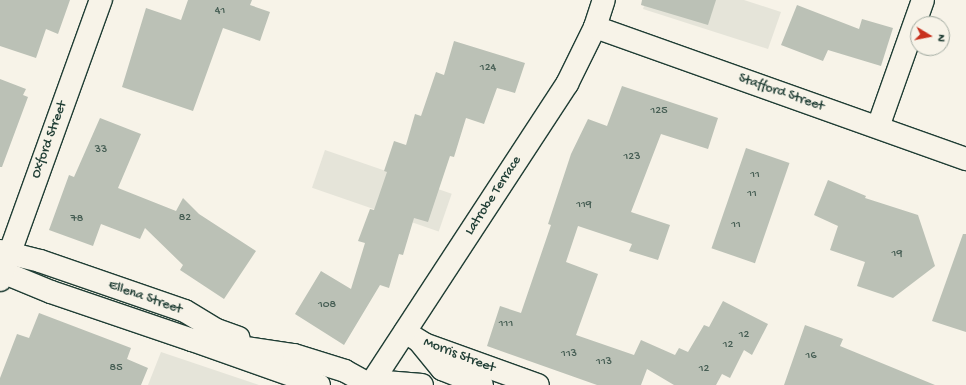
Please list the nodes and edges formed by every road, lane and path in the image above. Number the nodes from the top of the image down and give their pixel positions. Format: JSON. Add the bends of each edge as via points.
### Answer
{"nodes":[{"id":1,"x":101,"y":0,"type":"edge"},
{"id":2,"x":604,"y":0,"type":"edge"},
{"id":3,"x":923,"y":0,"type":"edge"},
{"id":4,"x":595,"y":27,"type":"junction"},
{"id":5,"x":878,"y":127,"type":"junction"},
{"id":6,"x":966,"y":158,"type":"edge"},
{"id":7,"x":2,"y":266,"type":"edge"},
{"id":8,"x":412,"y":337,"type":"junction"},
{"id":9,"x":192,"y":340,"type":"junction"},
{"id":10,"x":285,"y":353,"type":"junction"},
{"id":11,"x":371,"y":384,"type":"edge"},
{"id":12,"x":319,"y":385,"type":"edge"},
{"id":13,"x":422,"y":385,"type":"edge"},
{"id":14,"x":482,"y":385,"type":"edge"},
{"id":15,"x":538,"y":385,"type":"edge"}],
"edges":[{"from":1,"to":7,"type":"street","name":"Oxford Street"},
{"from":2,"to":4,"type":"street","name":"Latrobe Terrace"},
{"from":3,"to":5,"type":"street"},
{"from":4,"to":5,"type":"street","name":"Stafford Street"},
{"from":4,"to":8,"type":"street","name":"Latrobe Terrace","via":[[567,84]]},
{"from":5,"to":6,"type":"street","name":"Stafford Street"},
{"from":7,"to":9,"type":"street","name":"Ellena Street","via":[[51,292]]},
{"from":7,"to":10,"type":"street","name":"Ellena Street","via":[[185,311],[217,330]]},
{"from":8,"to":11,"type":"street","name":"Latrobe Terrace"},
{"from":8,"to":14,"type":"street","via":[[442,368]]},
{"from":8,"to":15,"type":"street","name":"Morris Street"},
{"from":9,"to":10,"type":"street","name":"Ellena Street"},
{"from":9,"to":12,"type":"street","name":"Ellena Street"},
{"from":10,"to":11,"type":"street","name":"Ellena Street","via":[[345,372]]},
{"from":11,"to":13,"type":"street"}]}
